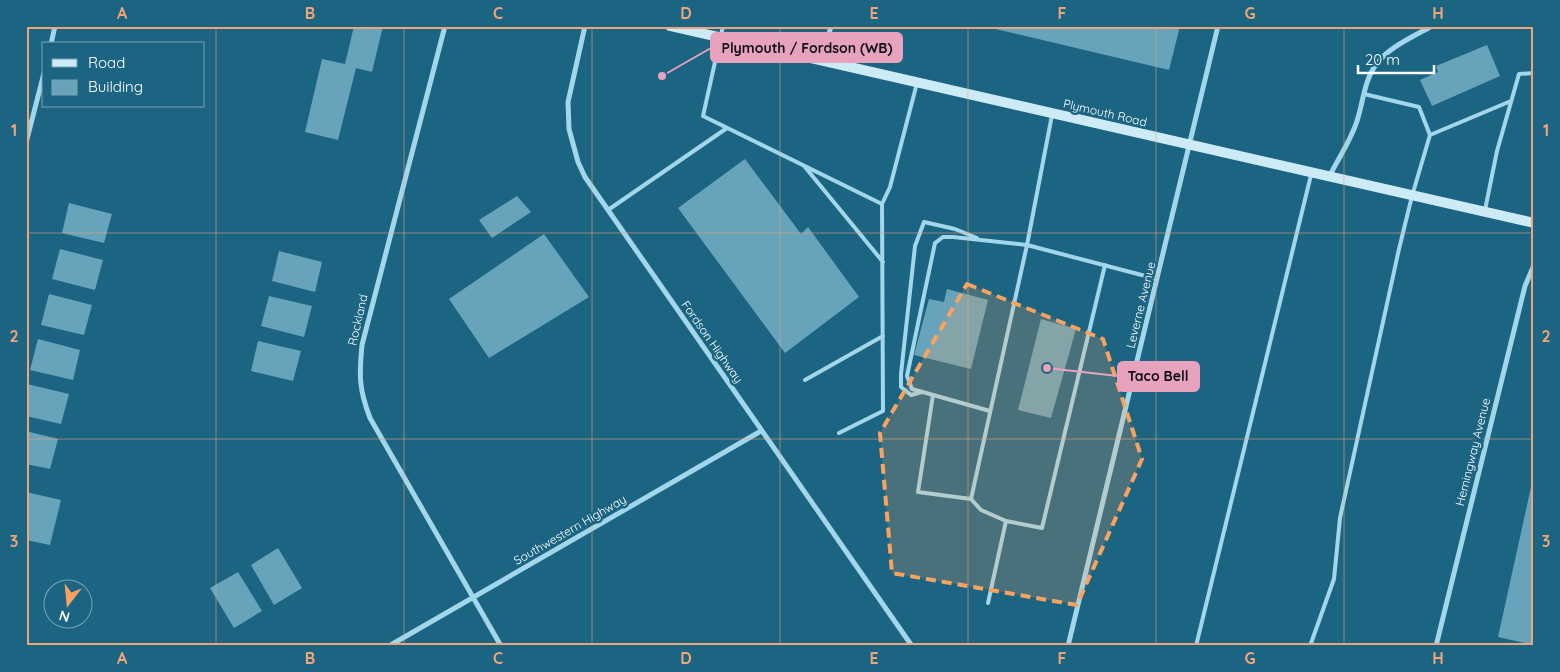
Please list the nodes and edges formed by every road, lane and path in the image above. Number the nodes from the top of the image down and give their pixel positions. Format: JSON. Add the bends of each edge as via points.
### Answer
{"nodes":[{"id":1,"x":55,"y":26,"type":"edge"},
{"id":2,"x":445,"y":26,"type":"edge"},
{"id":3,"x":586,"y":26,"type":"edge"},
{"id":4,"x":670,"y":26,"type":"edge"},
{"id":5,"x":723,"y":26,"type":"edge"},
{"id":6,"x":831,"y":26,"type":"edge"},
{"id":7,"x":1218,"y":26,"type":"edge"},
{"id":8,"x":1432,"y":26,"type":"edge"},
{"id":9,"x":720,"y":38,"type":"junction"},
{"id":10,"x":51,"y":42,"type":"edge"},
{"id":11,"x":822,"y":61,"type":"junction"},
{"id":12,"x":1534,"y":73,"type":"edge"},
{"id":13,"x":42,"y":81,"type":"edge"},
{"id":14,"x":917,"y":83,"type":"junction"},
{"id":15,"x":1364,"y":94,"type":"junction"},
{"id":16,"x":1511,"y":101,"type":"junction"},
{"id":17,"x":1052,"y":114,"type":"junction"},
{"id":18,"x":727,"y":128,"type":"junction"},
{"id":19,"x":1430,"y":135,"type":"junction"},
{"id":20,"x":26,"y":143,"type":"edge"},
{"id":21,"x":1190,"y":145,"type":"junction"},
{"id":22,"x":804,"y":165,"type":"junction"},
{"id":23,"x":1312,"y":173,"type":"junction"},
{"id":24,"x":1329,"y":177,"type":"junction"},
{"id":25,"x":1412,"y":196,"type":"junction"},
{"id":26,"x":882,"y":204,"type":"junction"},
{"id":27,"x":608,"y":210,"type":"junction"},
{"id":28,"x":1485,"y":212,"type":"junction"},
{"id":29,"x":1534,"y":224,"type":"edge"},
{"id":30,"x":983,"y":240,"type":"junction"},
{"id":31,"x":1027,"y":245,"type":"junction"},
{"id":32,"x":883,"y":262,"type":"junction"},
{"id":33,"x":1534,"y":265,"type":"edge"},
{"id":34,"x":1104,"y":266,"type":"junction"},
{"id":35,"x":1157,"y":279,"type":"junction"},
{"id":36,"x":883,"y":336,"type":"junction"},
{"id":37,"x":805,"y":380,"type":"dead end"},
{"id":38,"x":923,"y":392,"type":"junction"},
{"id":39,"x":933,"y":395,"type":"junction"},
{"id":40,"x":990,"y":411,"type":"junction"},
{"id":41,"x":761,"y":430,"type":"junction"},
{"id":42,"x":839,"y":433,"type":"dead end"},
{"id":43,"x":970,"y":499,"type":"junction"},
{"id":44,"x":1006,"y":521,"type":"junction"},
{"id":45,"x":472,"y":598,"type":"junction"},
{"id":46,"x":988,"y":603,"type":"dead end"},
{"id":47,"x":389,"y":646,"type":"edge"},
{"id":48,"x":501,"y":646,"type":"edge"},
{"id":49,"x":912,"y":646,"type":"edge"},
{"id":50,"x":1068,"y":646,"type":"edge"},
{"id":51,"x":1196,"y":646,"type":"edge"},
{"id":52,"x":1310,"y":646,"type":"edge"},
{"id":53,"x":1436,"y":646,"type":"edge"}],
"edges":[{"from":1,"to":10,"type":"street"},
{"from":2,"to":45,"type":"street","name":"Rockland","via":[[362,345],[359,374],[362,397],[370,418]]},
{"from":3,"to":27,"type":"street","name":"Fordson Highway","via":[[568,102],[569,129],[585,177]]},
{"from":4,"to":9,"type":"main road","name":"Plymouth Road"},
{"from":5,"to":9,"type":"lane"},
{"from":6,"to":11,"type":"street"},
{"from":7,"to":21,"type":"street","name":"Leverne Avenue"},
{"from":8,"to":15,"type":"street","via":[[1384,56],[1369,76]]},
{"from":9,"to":11,"type":"main road","name":"Plymouth Road"},
{"from":9,"to":18,"type":"lane","via":[[703,116]]},
{"from":11,"to":14,"type":"main road","name":"Plymouth Road"},
{"from":12,"to":16,"type":"lane","via":[[1519,74]]},
{"from":13,"to":20,"type":"street"},
{"from":14,"to":17,"type":"main road","name":"Plymouth Road"},
{"from":14,"to":26,"type":"lane","via":[[890,187]]},
{"from":15,"to":19,"type":"lane","via":[[1420,107]]},
{"from":15,"to":24,"type":"street","via":[[1357,123]]},
{"from":16,"to":19,"type":"lane"},
{"from":16,"to":28,"type":"lane"},
{"from":17,"to":21,"type":"main road","name":"Plymouth Road"},
{"from":17,"to":31,"type":"lane"},
{"from":18,"to":22,"type":"lane"},
{"from":18,"to":27,"type":"lane"},
{"from":19,"to":25,"type":"lane"},
{"from":21,"to":23,"type":"main road","name":"Plymouth Road"},
{"from":21,"to":35,"type":"street","name":"Leverne Avenue"},
{"from":22,"to":26,"type":"lane"},
{"from":22,"to":32,"type":"lane"},
{"from":23,"to":24,"type":"main road","name":"Plymouth Road"},
{"from":23,"to":51,"type":"lane"},
{"from":24,"to":25,"type":"main road","name":"Plymouth Road"},
{"from":25,"to":28,"type":"main road","name":"Plymouth Road"},
{"from":25,"to":52,"type":"lane","via":[[1340,518],[1334,579]]},
{"from":26,"to":32,"type":"lane"},
{"from":27,"to":41,"type":"street","name":"Fordson Highway"},
{"from":28,"to":29,"type":"main road","name":"Plymouth Road"},
{"from":30,"to":31,"type":"lane"},
{"from":30,"to":38,"type":"lane","via":[[943,237],[935,243],[907,376],[912,389]]},
{"from":30,"to":38,"type":"lane","via":[[924,222],[915,246],[901,374],[901,387],[911,395]]},
{"from":31,"to":34,"type":"lane"},
{"from":31,"to":40,"type":"lane"},
{"from":32,"to":36,"type":"lane"},
{"from":33,"to":53,"type":"street","name":"Hemingway Avenue","via":[[1525,286]]},
{"from":34,"to":35,"type":"lane"},
{"from":34,"to":44,"type":"lane","via":[[1042,528]]},
{"from":35,"to":50,"type":"street","name":"Leverne Avenue"},
{"from":36,"to":37,"type":"lane"},
{"from":36,"to":42,"type":"lane","via":[[884,411]]},
{"from":38,"to":39,"type":"lane"},
{"from":39,"to":40,"type":"lane"},
{"from":39,"to":43,"type":"lane","via":[[918,492]]},
{"from":40,"to":43,"type":"lane"},
{"from":41,"to":45,"type":"street","name":"Southwestern Highway"},
{"from":41,"to":49,"type":"street","name":"Fordson Highway"},
{"from":43,"to":44,"type":"lane","via":[[981,510]]},
{"from":44,"to":46,"type":"lane"},
{"from":45,"to":47,"type":"street","name":"Southwestern Highway"},
{"from":45,"to":48,"type":"street","name":"Rockland"}]}
